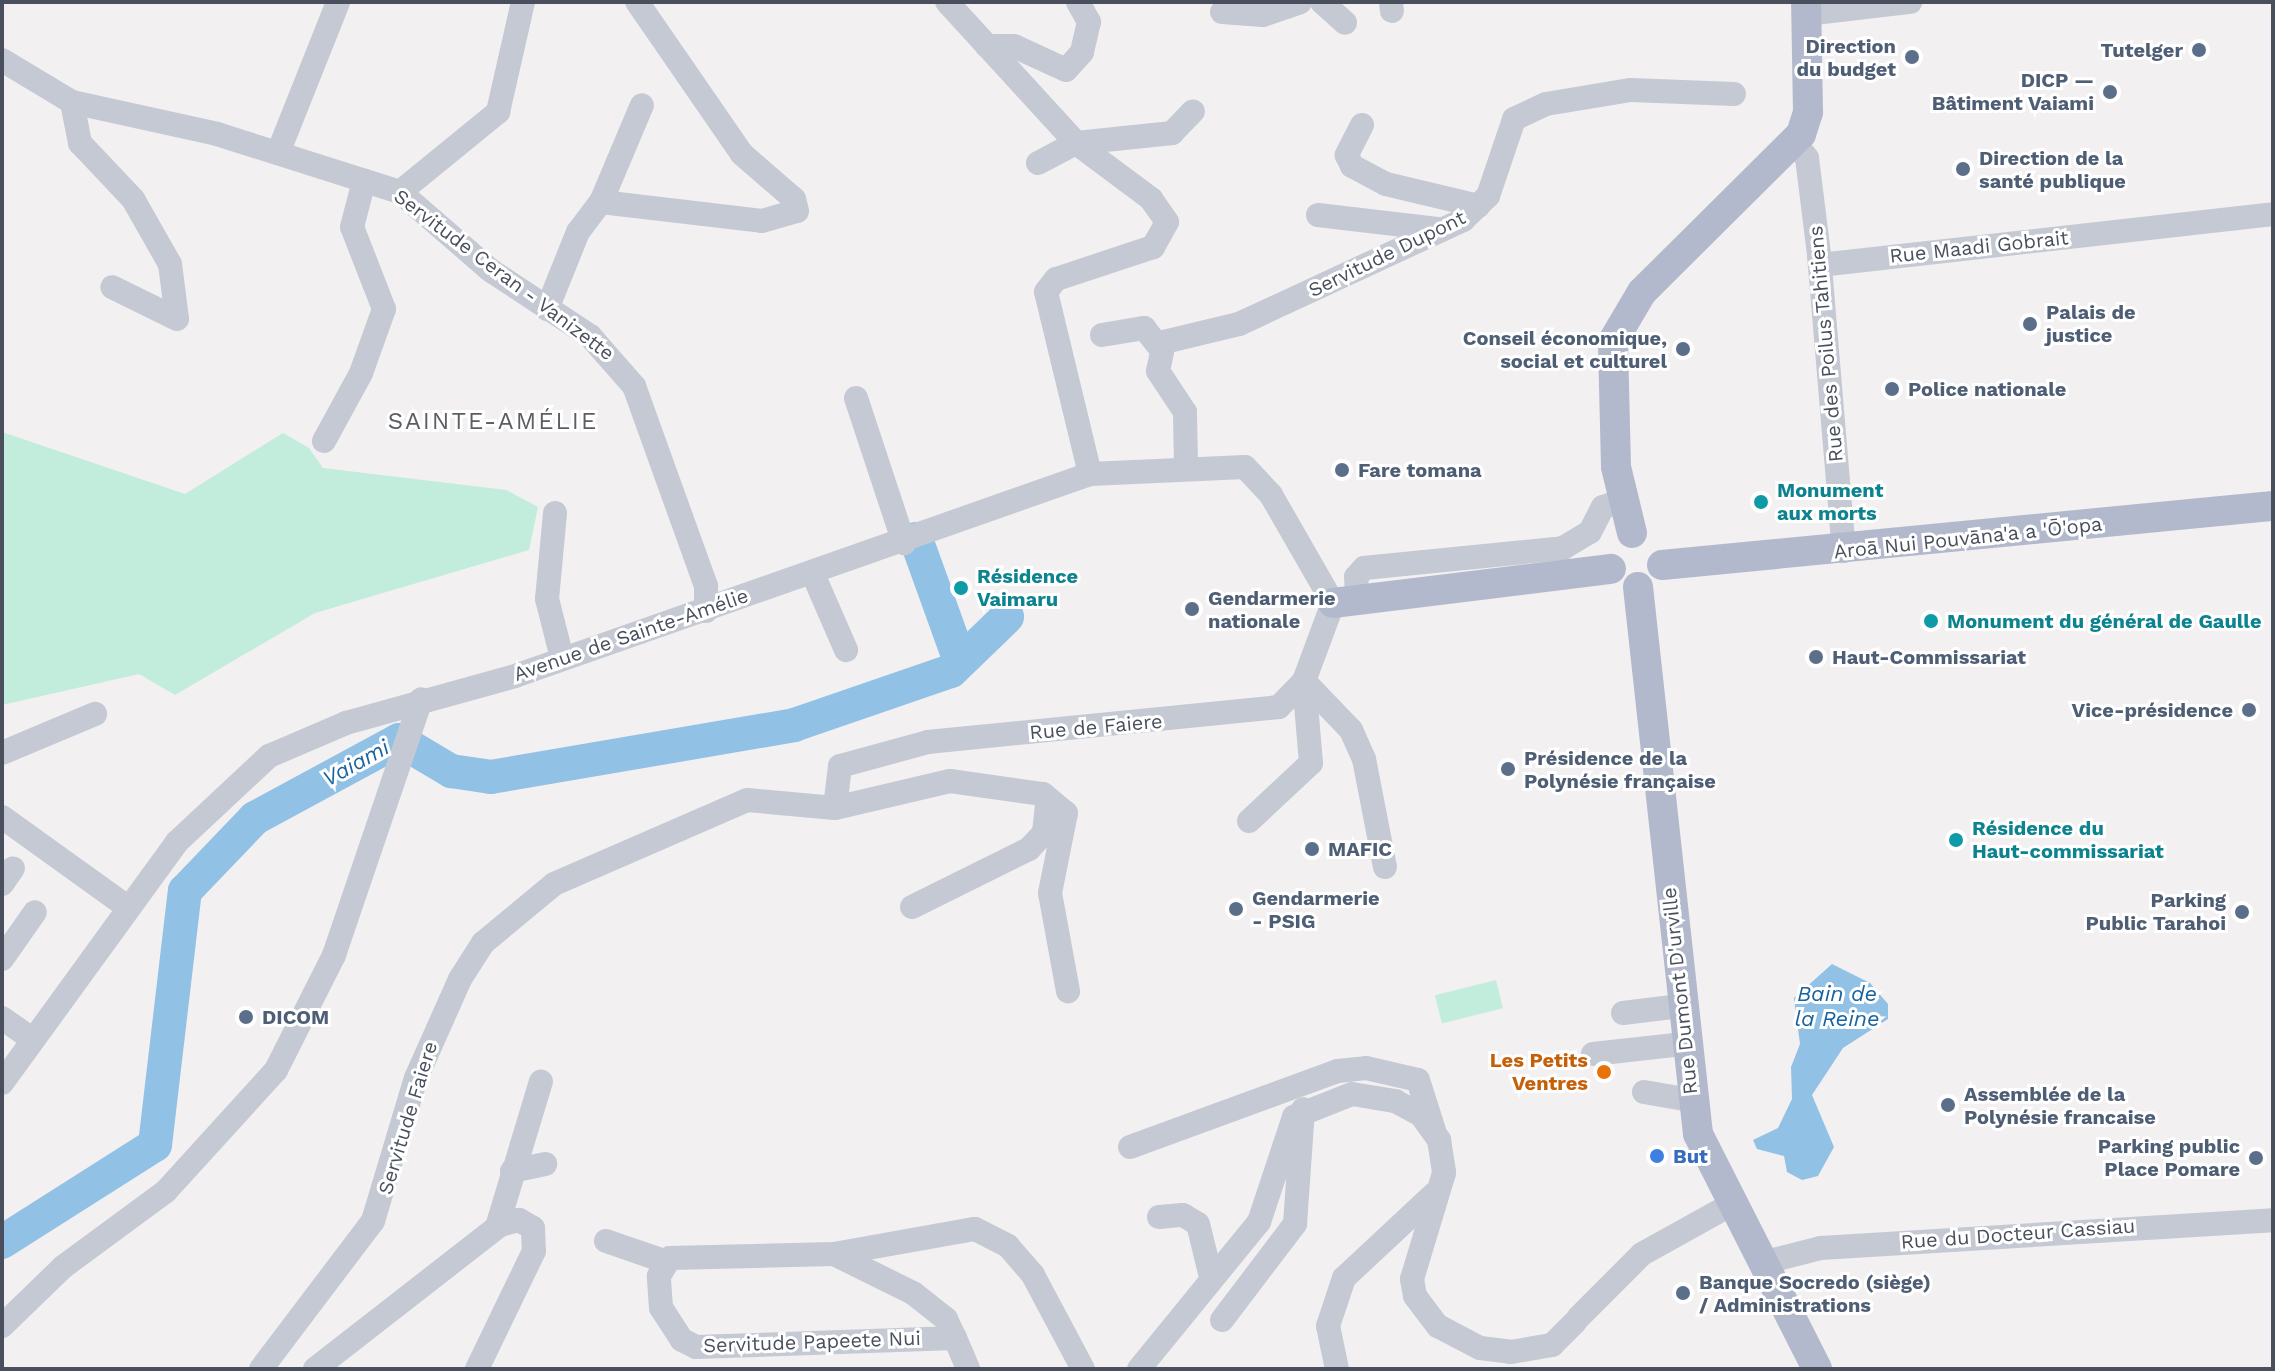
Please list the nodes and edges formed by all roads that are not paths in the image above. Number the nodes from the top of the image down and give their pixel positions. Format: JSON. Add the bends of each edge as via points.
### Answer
{"nodes":[{"id":1,"x":338,"y":2,"type":"edge"},
{"id":2,"x":523,"y":2,"type":"edge"},
{"id":3,"x":637,"y":2,"type":"edge"},
{"id":4,"x":947,"y":2,"type":"edge"},
{"id":5,"x":1078,"y":2,"type":"edge"},
{"id":6,"x":1300,"y":2,"type":"edge"},
{"id":7,"x":1322,"y":2,"type":"edge"},
{"id":8,"x":1910,"y":2,"type":"edge"},
{"id":9,"x":1806,"y":8,"type":"edge"},
{"id":10,"x":1222,"y":12,"type":"dead end"},
{"id":11,"x":1345,"y":23,"type":"dead end"},
{"id":12,"x":987,"y":46,"type":"junction"},
{"id":13,"x":2,"y":60,"type":"edge"},
{"id":14,"x":1734,"y":94,"type":"dead end"},
{"id":15,"x":72,"y":102,"type":"junction"},
{"id":16,"x":642,"y":105,"type":"dead end"},
{"id":17,"x":1193,"y":111,"type":"dead end"},
{"id":18,"x":1362,"y":125,"type":"dead end"},
{"id":19,"x":1794,"y":142,"type":"junction"},
{"id":20,"x":1076,"y":143,"type":"junction"},
{"id":21,"x":278,"y":153,"type":"junction"},
{"id":22,"x":1038,"y":163,"type":"dead end"},
{"id":23,"x":364,"y":181,"type":"junction"},
{"id":24,"x":400,"y":192,"type":"junction"},
{"id":25,"x":601,"y":202,"type":"junction"},
{"id":26,"x":1478,"y":206,"type":"junction"},
{"id":27,"x":2273,"y":214,"type":"edge"},
{"id":28,"x":1318,"y":215,"type":"dead end"},
{"id":29,"x":1440,"y":229,"type":"junction"},
{"id":30,"x":1820,"y":265,"type":"junction"},
{"id":31,"x":112,"y":287,"type":"dead end"},
{"id":32,"x":547,"y":309,"type":"junction"},
{"id":33,"x":1102,"y":335,"type":"dead end"},
{"id":34,"x":1160,"y":348,"type":"junction"},
{"id":35,"x":856,"y":398,"type":"dead end"},
{"id":36,"x":324,"y":441,"type":"dead end"},
{"id":37,"x":1186,"y":466,"type":"junction"},
{"id":38,"x":1090,"y":474,"type":"junction"},
{"id":39,"x":1624,"y":500,"type":"junction"},
{"id":40,"x":2273,"y":506,"type":"edge"},
{"id":41,"x":555,"y":513,"type":"dead end"},
{"id":42,"x":1632,"y":533,"type":"junction"},
{"id":43,"x":904,"y":543,"type":"junction"},
{"id":44,"x":1490,"y":547,"type":"junction"},
{"id":45,"x":1844,"y":551,"type":"junction"},
{"id":46,"x":1662,"y":565,"type":"junction"},
{"id":47,"x":1611,"y":569,"type":"junction"},
{"id":48,"x":813,"y":574,"type":"junction"},
{"id":49,"x":1493,"y":586,"type":"junction"},
{"id":50,"x":1638,"y":587,"type":"junction"},
{"id":51,"x":1345,"y":602,"type":"junction"},
{"id":52,"x":706,"y":611,"type":"junction"},
{"id":53,"x":846,"y":650,"type":"dead end"},
{"id":54,"x":562,"y":658,"type":"junction"},
{"id":55,"x":1304,"y":681,"type":"junction"},
{"id":56,"x":421,"y":699,"type":"junction"},
{"id":57,"x":95,"y":714,"type":"dead end"},
{"id":58,"x":2,"y":753,"type":"edge"},
{"id":59,"x":1043,"y":794,"type":"junction"},
{"id":60,"x":835,"y":808,"type":"junction"},
{"id":61,"x":2,"y":817,"type":"edge"},
{"id":62,"x":1249,"y":821,"type":"dead end"},
{"id":63,"x":1385,"y":867,"type":"dead end"},
{"id":64,"x":126,"y":906,"type":"junction"},
{"id":65,"x":912,"y":907,"type":"dead end"},
{"id":66,"x":35,"y":912,"type":"dead end"},
{"id":67,"x":2,"y":959,"type":"edge"},
{"id":68,"x":1068,"y":991,"type":"dead end"},
{"id":69,"x":1681,"y":1006,"type":"junction"},
{"id":70,"x":1623,"y":1013,"type":"dead end"},
{"id":71,"x":2,"y":1018,"type":"edge"},
{"id":72,"x":33,"y":1040,"type":"junction"},
{"id":73,"x":1684,"y":1044,"type":"junction"},
{"id":74,"x":1593,"y":1054,"type":"dead end"},
{"id":75,"x":541,"y":1081,"type":"dead end"},
{"id":76,"x":2,"y":1083,"type":"edge"},
{"id":77,"x":1644,"y":1092,"type":"dead end"},
{"id":78,"x":1691,"y":1100,"type":"junction"},
{"id":79,"x":1303,"y":1109,"type":"junction"},
{"id":80,"x":1434,"y":1130,"type":"junction"},
{"id":81,"x":1130,"y":1147,"type":"dead end"},
{"id":82,"x":545,"y":1164,"type":"dead end"},
{"id":83,"x":512,"y":1171,"type":"junction"},
{"id":84,"x":1441,"y":1189,"type":"junction"},
{"id":85,"x":1734,"y":1203,"type":"junction"},
{"id":86,"x":1159,"y":1217,"type":"dead end"},
{"id":87,"x":2273,"y":1220,"type":"edge"},
{"id":88,"x":497,"y":1227,"type":"junction"},
{"id":89,"x":606,"y":1241,"type":"dead end"},
{"id":90,"x":834,"y":1254,"type":"junction"},
{"id":91,"x":664,"y":1261,"type":"junction"},
{"id":92,"x":1765,"y":1262,"type":"junction"},
{"id":93,"x":1211,"y":1277,"type":"junction"},
{"id":94,"x":1222,"y":1320,"type":"dead end"},
{"id":95,"x":2,"y":1326,"type":"edge"},
{"id":96,"x":1328,"y":1326,"type":"junction"},
{"id":97,"x":955,"y":1338,"type":"junction"},
{"id":98,"x":261,"y":1369,"type":"edge"},
{"id":99,"x":315,"y":1369,"type":"edge"},
{"id":100,"x":477,"y":1369,"type":"edge"},
{"id":101,"x":968,"y":1369,"type":"edge"},
{"id":102,"x":1083,"y":1369,"type":"edge"},
{"id":103,"x":1139,"y":1369,"type":"edge"},
{"id":104,"x":1322,"y":1369,"type":"edge"},
{"id":105,"x":1337,"y":1369,"type":"edge"},
{"id":106,"x":1817,"y":1369,"type":"edge"}],
"edges":[{"from":1,"to":21,"type":"street"},
{"from":2,"to":24,"type":"street","via":[[498,112]]},
{"from":3,"to":25,"type":"street","via":[[742,154],[794,199],[797,211],[762,221]]},
{"from":4,"to":12,"type":"street"},
{"from":5,"to":12,"type":"street","via":[[1089,22],[1082,52],[1066,70],[1014,46]]},
{"from":6,"to":10,"type":"street","via":[[1263,15]]},
{"from":7,"to":11,"type":"street"},
{"from":8,"to":9,"type":"street"},
{"from":9,"to":19,"type":"main road","via":[[1808,112]]},
{"from":12,"to":20,"type":"street"},
{"from":13,"to":15,"type":"street","name":"Servitude Ceran - Vanizette"},
{"from":14,"to":26,"type":"street","name":"Servitude Dupont","via":[[1631,90],[1546,104],[1514,119]]},
{"from":15,"to":21,"type":"street","name":"Servitude Ceran - Vanizette"},
{"from":15,"to":31,"type":"street","via":[[80,143],[133,199],[170,264],[177,319]]},
{"from":16,"to":25,"type":"street"},
{"from":17,"to":20,"type":"street","via":[[1172,133],[1151,140]]},
{"from":18,"to":26,"type":"street","via":[[1347,155],[1352,166],[1386,184]]},
{"from":19,"to":30,"type":"street","name":"Rue des Poilus Tahitiens","via":[[1807,158]]},
{"from":19,"to":39,"type":"main road","via":[[1642,292],[1618,328],[1608,365]]},
{"from":20,"to":22,"type":"street"},
{"from":20,"to":38,"type":"street","via":[[1151,199],[1167,222],[1153,247],[1056,279],[1046,292]]},
{"from":21,"to":23,"type":"street","name":"Servitude Ceran - Vanizette"},
{"from":23,"to":24,"type":"street","name":"Servitude Ceran - Vanizette"},
{"from":23,"to":36,"type":"street","via":[[352,227],[384,309],[361,373]]},
{"from":24,"to":32,"type":"street","name":"Servitude Ceran - Vanizette"},
{"from":25,"to":32,"type":"street","via":[[578,232]]},
{"from":26,"to":29,"type":"street","name":"Servitude Dupont"},
{"from":27,"to":30,"type":"street","name":"Rue Maadi Gobrait"},
{"from":28,"to":29,"type":"street"},
{"from":29,"to":34,"type":"street","name":"Servitude Dupont","via":[[1284,306]]},
{"from":30,"to":45,"type":"street","name":"Rue des Poilus Tahitiens"},
{"from":32,"to":52,"type":"street","name":"Servitude Ceran - Vanizette","via":[[626,370],[689,535]]},
{"from":33,"to":34,"type":"street","via":[[1144,328]]},
{"from":34,"to":37,"type":"street","via":[[1158,371],[1185,412]]},
{"from":35,"to":43,"type":"street"},
{"from":37,"to":38,"type":"street","name":"Avenue de Sainte-Amélie"},
{"from":37,"to":51,"type":"street","name":"Avenue de Sainte-Amélie","via":[[1230,465],[1256,473]]},
{"from":38,"to":43,"type":"street","name":"Avenue de Sainte-Amélie"},
{"from":39,"to":42,"type":"main road"},
{"from":39,"to":44,"type":"street","via":[[1603,507],[1574,545]]},
{"from":40,"to":45,"type":"main road","name":"Aroā Nui Pouvāna'a a 'Ō'opa"},
{"from":41,"to":54,"type":"street","via":[[547,599]]},
{"from":42,"to":46,"type":"main road","via":[[1654,539]]},
{"from":42,"to":47,"type":"main road","via":[[1613,546]]},
{"from":43,"to":48,"type":"street","name":"Avenue de Sainte-Amélie"},
{"from":44,"to":49,"type":"street"},
{"from":44,"to":51,"type":"street","name":"Rue de Faiere","via":[[1364,568]]},
{"from":45,"to":46,"type":"main road","name":"Aroā Nui Pouvāna'a a 'Ō'opa"},
{"from":46,"to":50,"type":"main road"},
{"from":47,"to":49,"type":"main road"},
{"from":47,"to":50,"type":"main road","via":[[1621,583]]},
{"from":48,"to":52,"type":"street","name":"Avenue de Sainte-Amélie"},
{"from":48,"to":53,"type":"street"},
{"from":49,"to":51,"type":"main road"},
{"from":50,"to":69,"type":"main road","name":"Rue Dumont D'urville"},
{"from":51,"to":55,"type":"street","name":"Rue de Faiere"},
{"from":52,"to":54,"type":"street","name":"Avenue de Sainte-Amélie"},
{"from":54,"to":56,"type":"street","name":"Avenue de Sainte-Amélie"},
{"from":55,"to":60,"type":"street","name":"Rue de Faiere","via":[[1279,707],[1256,713],[898,750],[840,766]]},
{"from":55,"to":62,"type":"street","via":[[1311,763]]},
{"from":55,"to":63,"type":"street","via":[[1351,730],[1364,759]]},
{"from":56,"to":64,"type":"street","name":"Avenue de Sainte-Amélie","via":[[269,756],[177,842]]},
{"from":56,"to":95,"type":"street","via":[[334,955],[276,1070],[166,1191],[63,1267]]},
{"from":57,"to":58,"type":"street"},
{"from":59,"to":60,"type":"street","name":"Servitude Faiere","via":[[950,781]]},
{"from":59,"to":65,"type":"street","via":[[1051,814],[1029,849]]},
{"from":59,"to":68,"type":"street","via":[[1066,813],[1050,893]]},
{"from":60,"to":98,"type":"street","name":"Servitude Faiere","via":[[747,800],[554,884],[483,943],[416,1078],[373,1221]]},
{"from":61,"to":64,"type":"street"},
{"from":64,"to":72,"type":"street","name":"Avenue de Sainte-Amélie"},
{"from":66,"to":67,"type":"street"},
{"from":69,"to":70,"type":"street"},
{"from":69,"to":73,"type":"main road","name":"Rue Dumont D'urville"},
{"from":71,"to":72,"type":"street"},
{"from":72,"to":76,"type":"street","name":"Avenue de Sainte-Amélie"},
{"from":73,"to":74,"type":"street"},
{"from":73,"to":78,"type":"main road","name":"Rue Dumont D'urville"},
{"from":75,"to":83,"type":"street"},
{"from":77,"to":78,"type":"street"},
{"from":78,"to":85,"type":"main road","name":"Rue Dumont D'urville","via":[[1698,1134]]},
{"from":79,"to":80,"type":"street","via":[[1337,1096],[1380,1096],[1421,1115]]},
{"from":79,"to":93,"type":"street","via":[[1286,1129],[1259,1222]]},
{"from":79,"to":94,"type":"street","via":[[1295,1224]]},
{"from":80,"to":81,"type":"street","via":[[1418,1080],[1366,1068],[1338,1071]]},
{"from":80,"to":84,"type":"street","via":[[1443,1156]]},
{"from":82,"to":83,"type":"street"},
{"from":83,"to":88,"type":"street"},
{"from":84,"to":85,"type":"street","via":[[1423,1224],[1412,1279],[1415,1296],[1438,1326],[1480,1348],[1511,1352],[1552,1345],[1642,1254]]},
{"from":84,"to":96,"type":"street","via":[[1358,1260]]},
{"from":85,"to":92,"type":"main road","name":"Rue Dumont D'urville"},
{"from":86,"to":93,"type":"street","via":[[1183,1215],[1198,1224]]},
{"from":87,"to":92,"type":"street","name":"Rue du Docteur Cassiau","via":[[1852,1245]]},
{"from":88,"to":99,"type":"street"},
{"from":88,"to":100,"type":"street","via":[[519,1220],[536,1240]]},
{"from":89,"to":91,"type":"street"},
{"from":90,"to":91,"type":"street","name":"Servitude Papeete Nui"},
{"from":90,"to":97,"type":"street","name":"Servitude Papeete Nui","via":[[913,1293],[946,1319]]},
{"from":90,"to":102,"type":"street","name":"Servitude Papeete Nui","via":[[956,1230],[993,1235],[1033,1275]]},
{"from":91,"to":97,"type":"street","name":"Servitude Papeete Nui","via":[[661,1308],[682,1340],[696,1347]]},
{"from":92,"to":106,"type":"main road","name":"Rue Dumont D'urville"},
{"from":93,"to":103,"type":"street"},
{"from":96,"to":104,"type":"street"},
{"from":96,"to":105,"type":"street"},
{"from":97,"to":101,"type":"street"}]}
